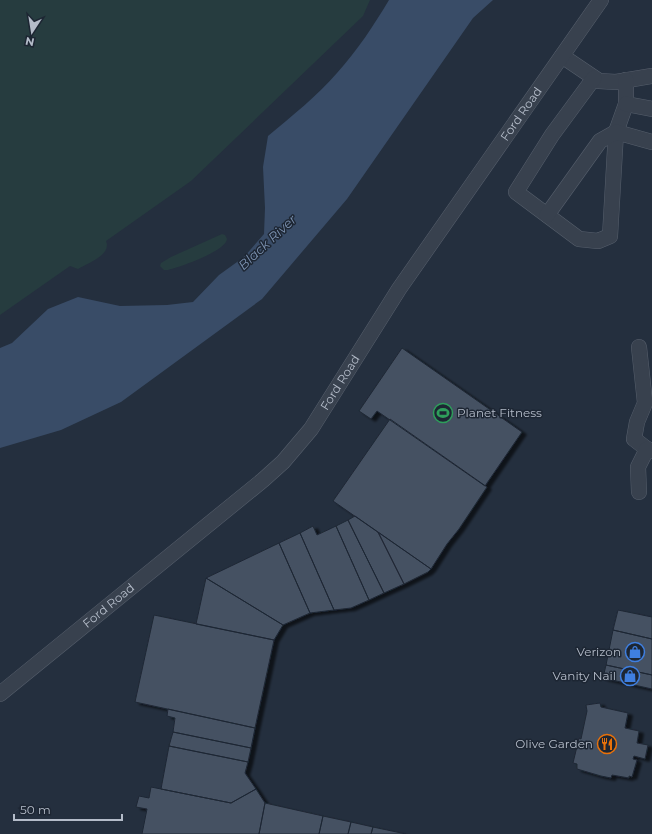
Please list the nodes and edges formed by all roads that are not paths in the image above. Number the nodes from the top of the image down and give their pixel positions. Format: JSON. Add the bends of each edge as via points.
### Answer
{"nodes":[{"id":1,"x":601,"y":0,"type":"edge"},
{"id":2,"x":562,"y":56,"type":"junction"},
{"id":3,"x":652,"y":76,"type":"edge"},
{"id":4,"x":594,"y":78,"type":"junction"},
{"id":5,"x":626,"y":80,"type":"junction"},
{"id":6,"x":626,"y":104,"type":"junction"},
{"id":7,"x":652,"y":109,"type":"edge"},
{"id":8,"x":616,"y":132,"type":"junction"},
{"id":9,"x":652,"y":142,"type":"edge"},
{"id":10,"x":547,"y":215,"type":"junction"},
{"id":11,"x":639,"y":347,"type":"dead end"},
{"id":12,"x":650,"y":450,"type":"edge"},
{"id":13,"x":639,"y":492,"type":"dead end"},
{"id":14,"x":0,"y":694,"type":"edge"}],
"edges":[{"from":1,"to":2,"type":"street","name":"Ford Road"},
{"from":2,"to":4,"type":"street"},
{"from":2,"to":14,"type":"street","name":"Ford Road","via":[[399,288],[311,429],[295,449],[263,480]]},
{"from":3,"to":5,"type":"street"},
{"from":4,"to":5,"type":"street","via":[[599,81]]},
{"from":4,"to":10,"type":"street","via":[[552,135],[516,192]]},
{"from":5,"to":6,"type":"street"},
{"from":6,"to":7,"type":"street"},
{"from":6,"to":8,"type":"street"},
{"from":8,"to":9,"type":"street"},
{"from":8,"to":10,"type":"street","via":[[600,141]]},
{"from":8,"to":10,"type":"street","via":[[610,236],[598,241],[579,239]]},
{"from":11,"to":12,"type":"street","via":[[645,403],[637,422],[634,439]]},
{"from":12,"to":13,"type":"street","via":[[638,467]]}]}
